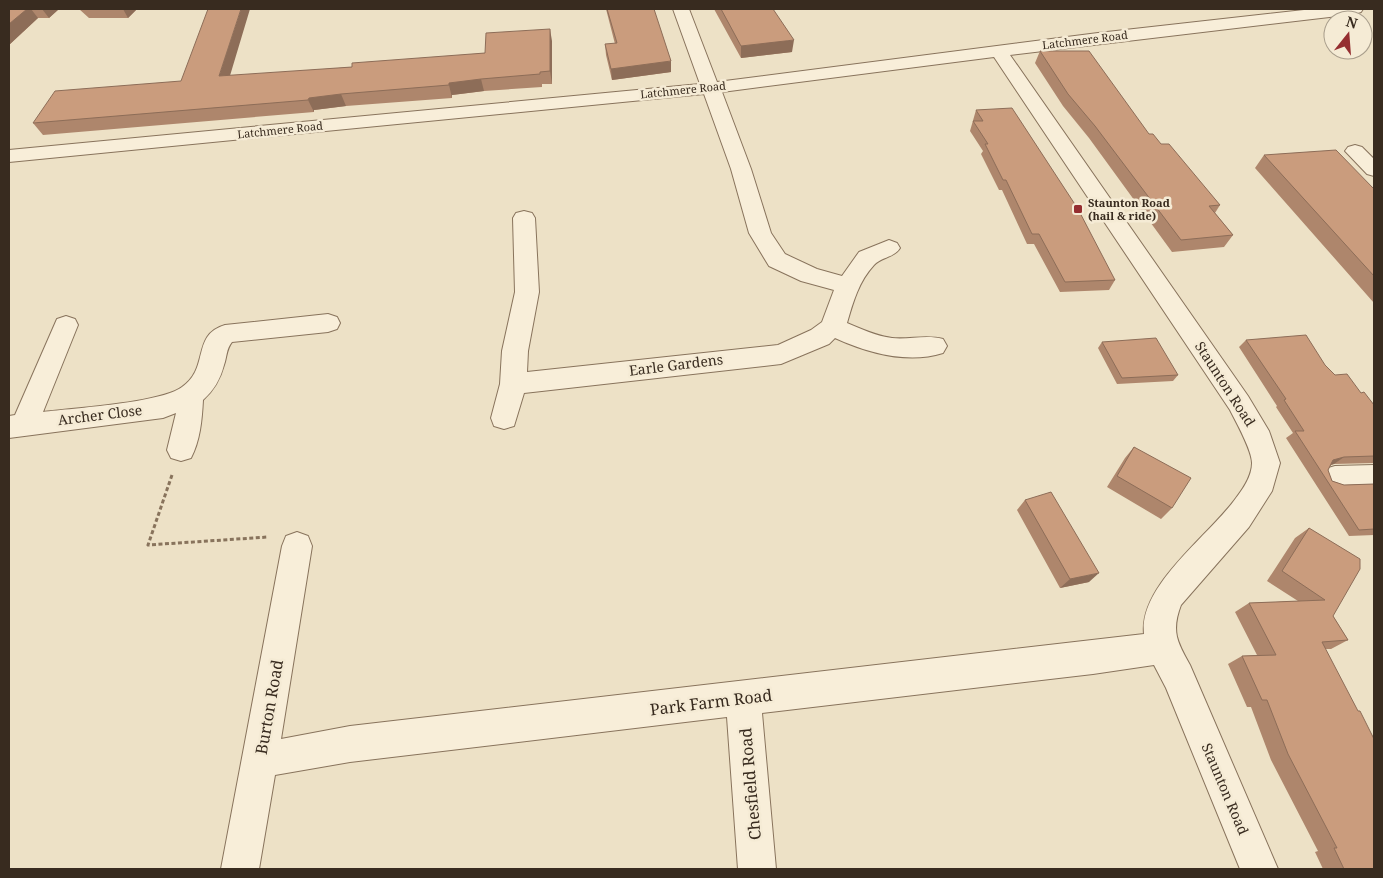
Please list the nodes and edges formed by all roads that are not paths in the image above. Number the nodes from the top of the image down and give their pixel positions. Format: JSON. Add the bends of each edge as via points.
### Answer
{"nodes":[{"id":1,"x":681,"y":9,"type":"edge"},
{"id":2,"x":1197,"y":9,"type":"edge"},
{"id":3,"x":1355,"y":9,"type":"edge"},
{"id":4,"x":1203,"y":26,"type":"junction"},
{"id":5,"x":999,"y":51,"type":"junction"},
{"id":6,"x":711,"y":88,"type":"junction"},
{"id":7,"x":1355,"y":151,"type":"dead end"},
{"id":8,"x":9,"y":156,"type":"edge"},
{"id":9,"x":1374,"y":170,"type":"edge"},
{"id":10,"x":524,"y":218,"type":"dead end"},
{"id":11,"x":889,"y":248,"type":"dead end"},
{"id":12,"x":846,"y":286,"type":"junction"},
{"id":13,"x":328,"y":323,"type":"dead end"},
{"id":14,"x":66,"y":325,"type":"dead end"},
{"id":15,"x":833,"y":327,"type":"junction"},
{"id":16,"x":934,"y":346,"type":"dead end"},
{"id":17,"x":513,"y":384,"type":"junction"},
{"id":18,"x":190,"y":396,"type":"junction"},
{"id":19,"x":504,"y":418,"type":"dead end"},
{"id":20,"x":16,"y":426,"type":"edge"},
{"id":21,"x":181,"y":450,"type":"road end"},
{"id":22,"x":1374,"y":477,"type":"edge"},
{"id":23,"x":1335,"y":478,"type":"dead end"},
{"id":24,"x":297,"y":546,"type":"road end"},
{"id":25,"x":1162,"y":648,"type":"junction"},
{"id":26,"x":743,"y":698,"type":"junction"},
{"id":27,"x":260,"y":760,"type":"junction"},
{"id":28,"x":240,"y":869,"type":"edge"},
{"id":29,"x":757,"y":869,"type":"edge"},
{"id":30,"x":1259,"y":869,"type":"edge"}],
"edges":[{"from":1,"to":6,"type":"street"},
{"from":2,"to":4,"type":"street"},
{"from":3,"to":4,"type":"street","name":"Latchmere Road"},
{"from":4,"to":5,"type":"street","name":"Latchmere Road"},
{"from":5,"to":6,"type":"street","name":"Latchmere Road"},
{"from":5,"to":25,"type":"street","name":"Staunton Road","via":[[1239,403],[1255,431],[1266,463],[1258,491],[1239,518],[1169,596],[1159,621]]},
{"from":6,"to":8,"type":"street","name":"Latchmere Road"},
{"from":6,"to":12,"type":"street","via":[[760,233],[777,260],[809,275]]},
{"from":7,"to":9,"type":"street"},
{"from":10,"to":17,"type":"street","via":[[527,292],[515,350]]},
{"from":11,"to":12,"type":"street","via":[[867,258]]},
{"from":12,"to":15,"type":"street"},
{"from":13,"to":18,"type":"street","name":"Archer Close","via":[[225,334],[216,343],[204,384]]},
{"from":14,"to":20,"type":"street"},
{"from":15,"to":16,"type":"street","via":[[860,339],[892,347]]},
{"from":15,"to":17,"type":"street","name":"Earle Gardens","via":[[820,337],[781,354]]},
{"from":17,"to":19,"type":"street"},
{"from":18,"to":20,"type":"street","name":"Archer Close","via":[[163,407]]},
{"from":18,"to":21,"type":"street"},
{"from":22,"to":23,"type":"street"},
{"from":24,"to":27,"type":"street","name":"Burton Road"},
{"from":25,"to":26,"type":"street","name":"Park Farm Road"},
{"from":25,"to":30,"type":"street","name":"Staunton Road","via":[[1178,677]]},
{"from":26,"to":27,"type":"street","name":"Park Farm Road","via":[[350,744]]},
{"from":26,"to":29,"type":"street","name":"Chesfield Road"},
{"from":27,"to":28,"type":"street","name":"Burton Road"}]}
